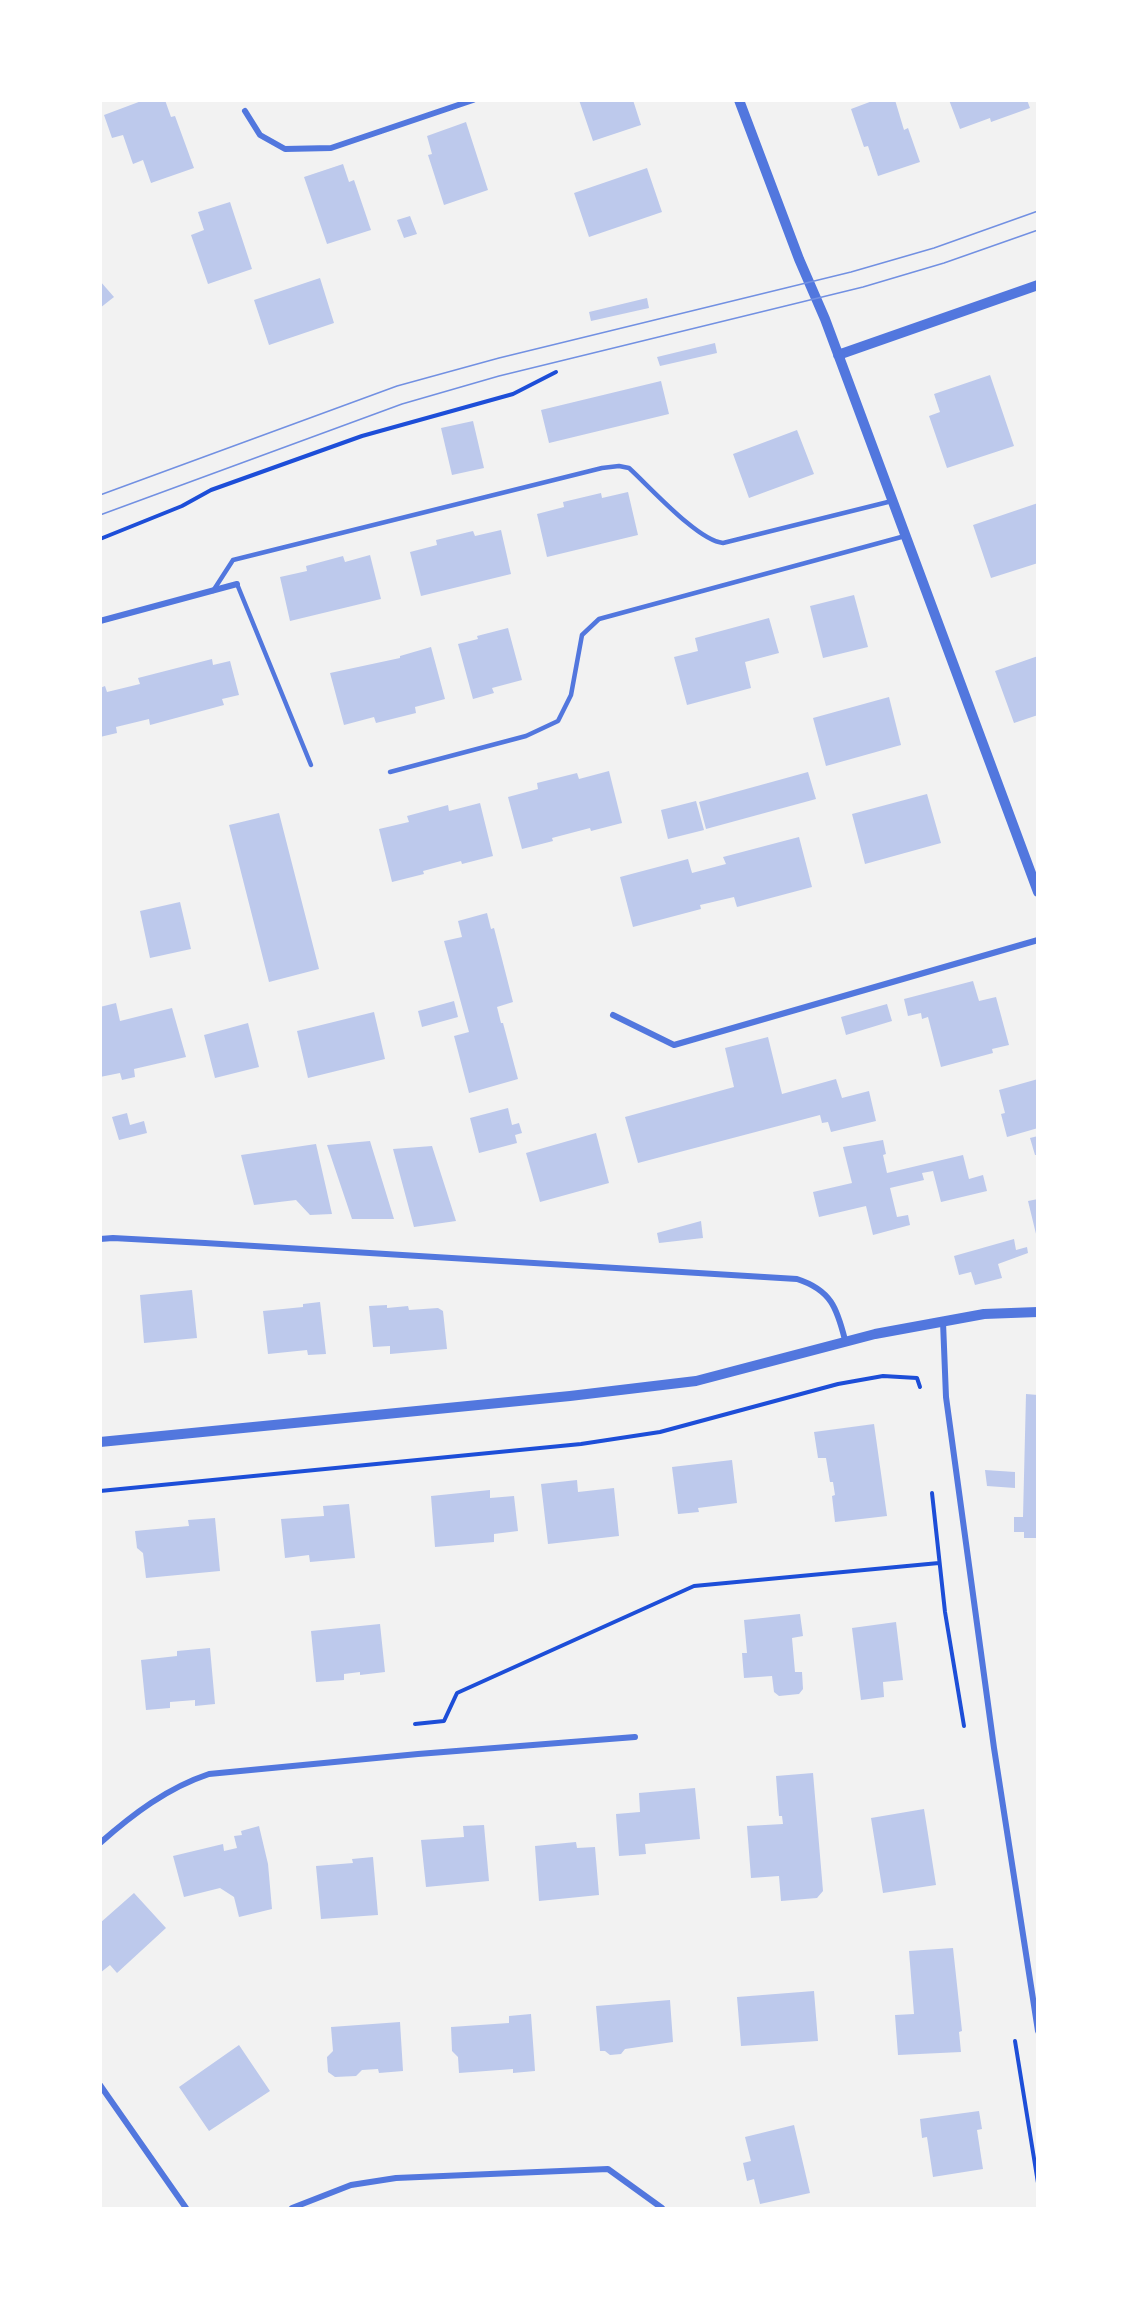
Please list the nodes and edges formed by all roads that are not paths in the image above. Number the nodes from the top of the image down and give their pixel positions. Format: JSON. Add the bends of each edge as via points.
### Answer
{"nodes":[{"id":1,"x":473,"y":100,"type":"edge"},
{"id":2,"x":739,"y":100,"type":"edge"},
{"id":3,"x":245,"y":111,"type":"dead end"},
{"id":4,"x":1038,"y":285,"type":"edge"},
{"id":5,"x":838,"y":355,"type":"junction"},
{"id":6,"x":892,"y":501,"type":"junction"},
{"id":7,"x":905,"y":536,"type":"junction"},
{"id":8,"x":237,"y":584,"type":"joint"},
{"id":9,"x":213,"y":591,"type":"junction"},
{"id":10,"x":100,"y":621,"type":"edge"},
{"id":11,"x":311,"y":765,"type":"dead end"},
{"id":12,"x":390,"y":772,"type":"dead end"},
{"id":13,"x":1038,"y":892,"type":"edge"},
{"id":14,"x":1038,"y":940,"type":"edge"},
{"id":15,"x":613,"y":1015,"type":"dead end"},
{"id":16,"x":100,"y":1239,"type":"edge"},
{"id":17,"x":1038,"y":1312,"type":"edge"},
{"id":18,"x":943,"y":1322,"type":"junction"},
{"id":19,"x":845,"y":1340,"type":"junction"},
{"id":20,"x":100,"y":1442,"type":"edge"},
{"id":21,"x":635,"y":1737,"type":"dead end"},
{"id":22,"x":100,"y":1844,"type":"edge"},
{"id":23,"x":1038,"y":2031,"type":"edge"},
{"id":24,"x":100,"y":2085,"type":"edge"},
{"id":25,"x":186,"y":2208,"type":"edge"},
{"id":26,"x":292,"y":2208,"type":"edge"},
{"id":27,"x":662,"y":2208,"type":"edge"}],
"edges":[{"from":1,"to":3,"type":"street","via":[[331,148],[285,149],[260,135]]},
{"from":2,"to":5,"type":"street"},
{"from":4,"to":5,"type":"street"},
{"from":5,"to":6,"type":"street"},
{"from":6,"to":7,"type":"street"},
{"from":6,"to":9,"type":"lane","via":[[715,542],[687,523],[629,468],[619,466],[233,560]]},
{"from":7,"to":12,"type":"lane","via":[[599,619],[582,635],[571,696],[558,721],[526,736]]},
{"from":7,"to":13,"type":"street"},
{"from":8,"to":9,"type":"street"},
{"from":8,"to":11,"type":"lane"},
{"from":9,"to":10,"type":"street"},
{"from":14,"to":15,"type":"street","via":[[674,1045]]},
{"from":16,"to":19,"type":"street","via":[[205,1242],[797,1279],[814,1284],[828,1296],[839,1314]]},
{"from":17,"to":18,"type":"street","via":[[984,1314]]},
{"from":18,"to":19,"type":"street"},
{"from":18,"to":23,"type":"street","via":[[946,1397]]},
{"from":19,"to":20,"type":"street","via":[[696,1381]]},
{"from":21,"to":22,"type":"street","via":[[209,1774],[185,1782],[143,1808]]},
{"from":24,"to":25,"type":"street"},
{"from":26,"to":27,"type":"street","via":[[351,2185],[396,2178],[609,2169]]}]}
